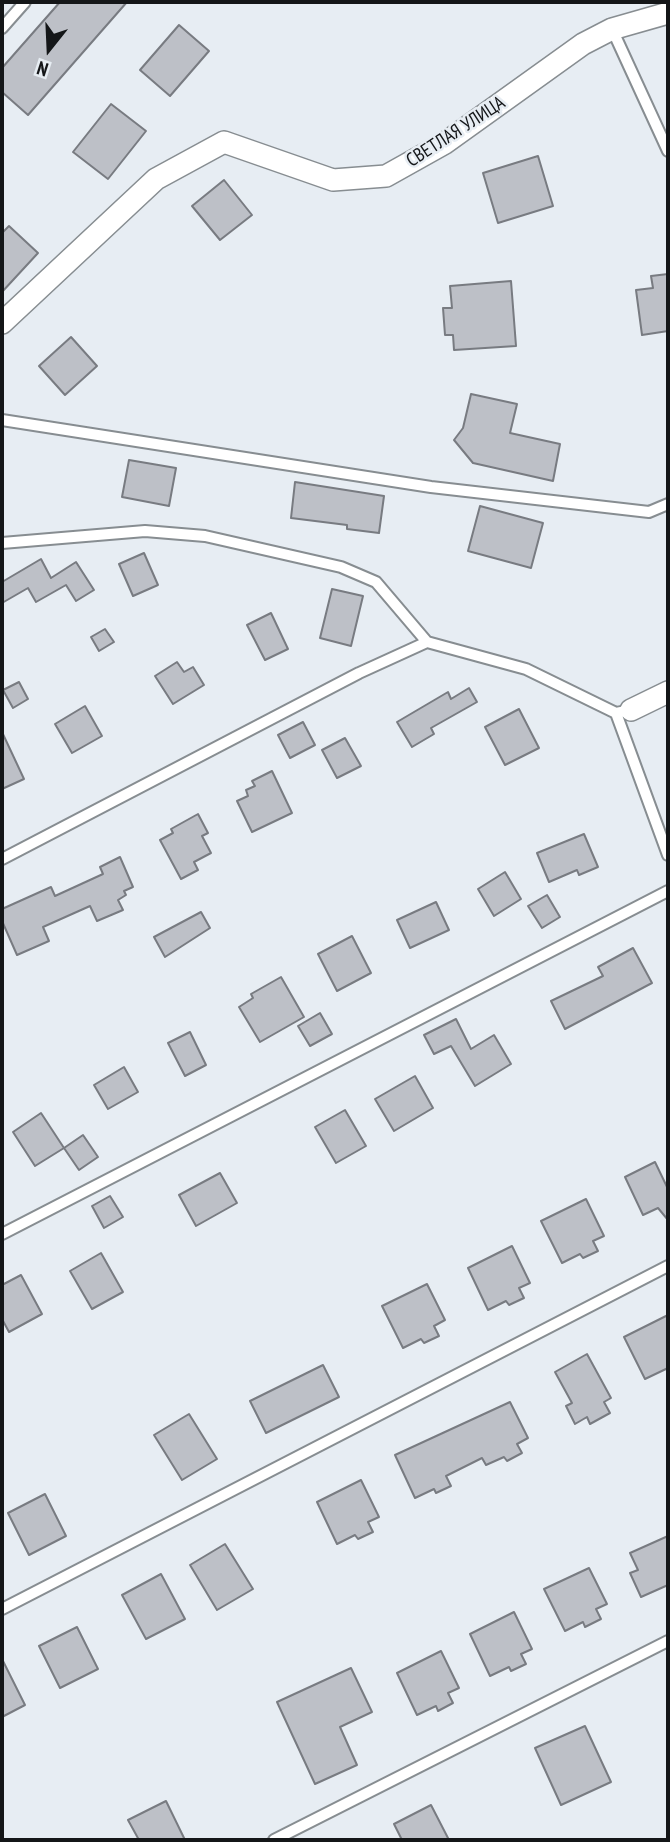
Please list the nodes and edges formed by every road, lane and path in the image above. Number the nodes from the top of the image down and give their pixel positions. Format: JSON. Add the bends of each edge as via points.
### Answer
{"nodes":[{"id":1,"x":25,"y":2,"type":"edge"},
{"id":2,"x":668,"y":13,"type":"edge"},
{"id":3,"x":2,"y":28,"type":"edge"},
{"id":4,"x":612,"y":29,"type":"junction"},
{"id":5,"x":668,"y":151,"type":"edge"},
{"id":6,"x":2,"y":323,"type":"edge"},
{"id":7,"x":2,"y":419,"type":"edge"},
{"id":8,"x":668,"y":504,"type":"edge"},
{"id":9,"x":2,"y":543,"type":"edge"},
{"id":10,"x":426,"y":642,"type":"junction"},
{"id":11,"x":668,"y":692,"type":"edge"},
{"id":12,"x":623,"y":712,"type":"junction"},
{"id":13,"x":668,"y":855,"type":"edge"},
{"id":14,"x":2,"y":859,"type":"edge"},
{"id":15,"x":668,"y":891,"type":"edge"},
{"id":16,"x":2,"y":1234,"type":"edge"},
{"id":17,"x":668,"y":1266,"type":"edge"},
{"id":18,"x":2,"y":1609,"type":"edge"},
{"id":19,"x":668,"y":1641,"type":"edge"},
{"id":20,"x":274,"y":1840,"type":"edge"}],
"edges":[{"from":1,"to":3,"type":"lane"},
{"from":2,"to":4,"type":"street","name":"СВЕТЛАЯ УЛИЦА"},
{"from":4,"to":5,"type":"lane"},
{"from":4,"to":6,"type":"street","name":"СВЕТЛАЯ УЛИЦА","via":[[583,44],[444,143],[386,176],[334,180],[224,142],[156,179]]},
{"from":7,"to":8,"type":"lane","via":[[431,487],[649,512]]},
{"from":9,"to":10,"type":"lane","via":[[145,531],[205,536],[341,567],[376,582]]},
{"from":10,"to":12,"type":"lane","via":[[526,668]]},
{"from":10,"to":14,"type":"lane"},
{"from":11,"to":12,"type":"street"},
{"from":12,"to":13,"type":"lane"},
{"from":15,"to":16,"type":"lane"},
{"from":17,"to":18,"type":"lane"},
{"from":19,"to":20,"type":"lane"}]}
